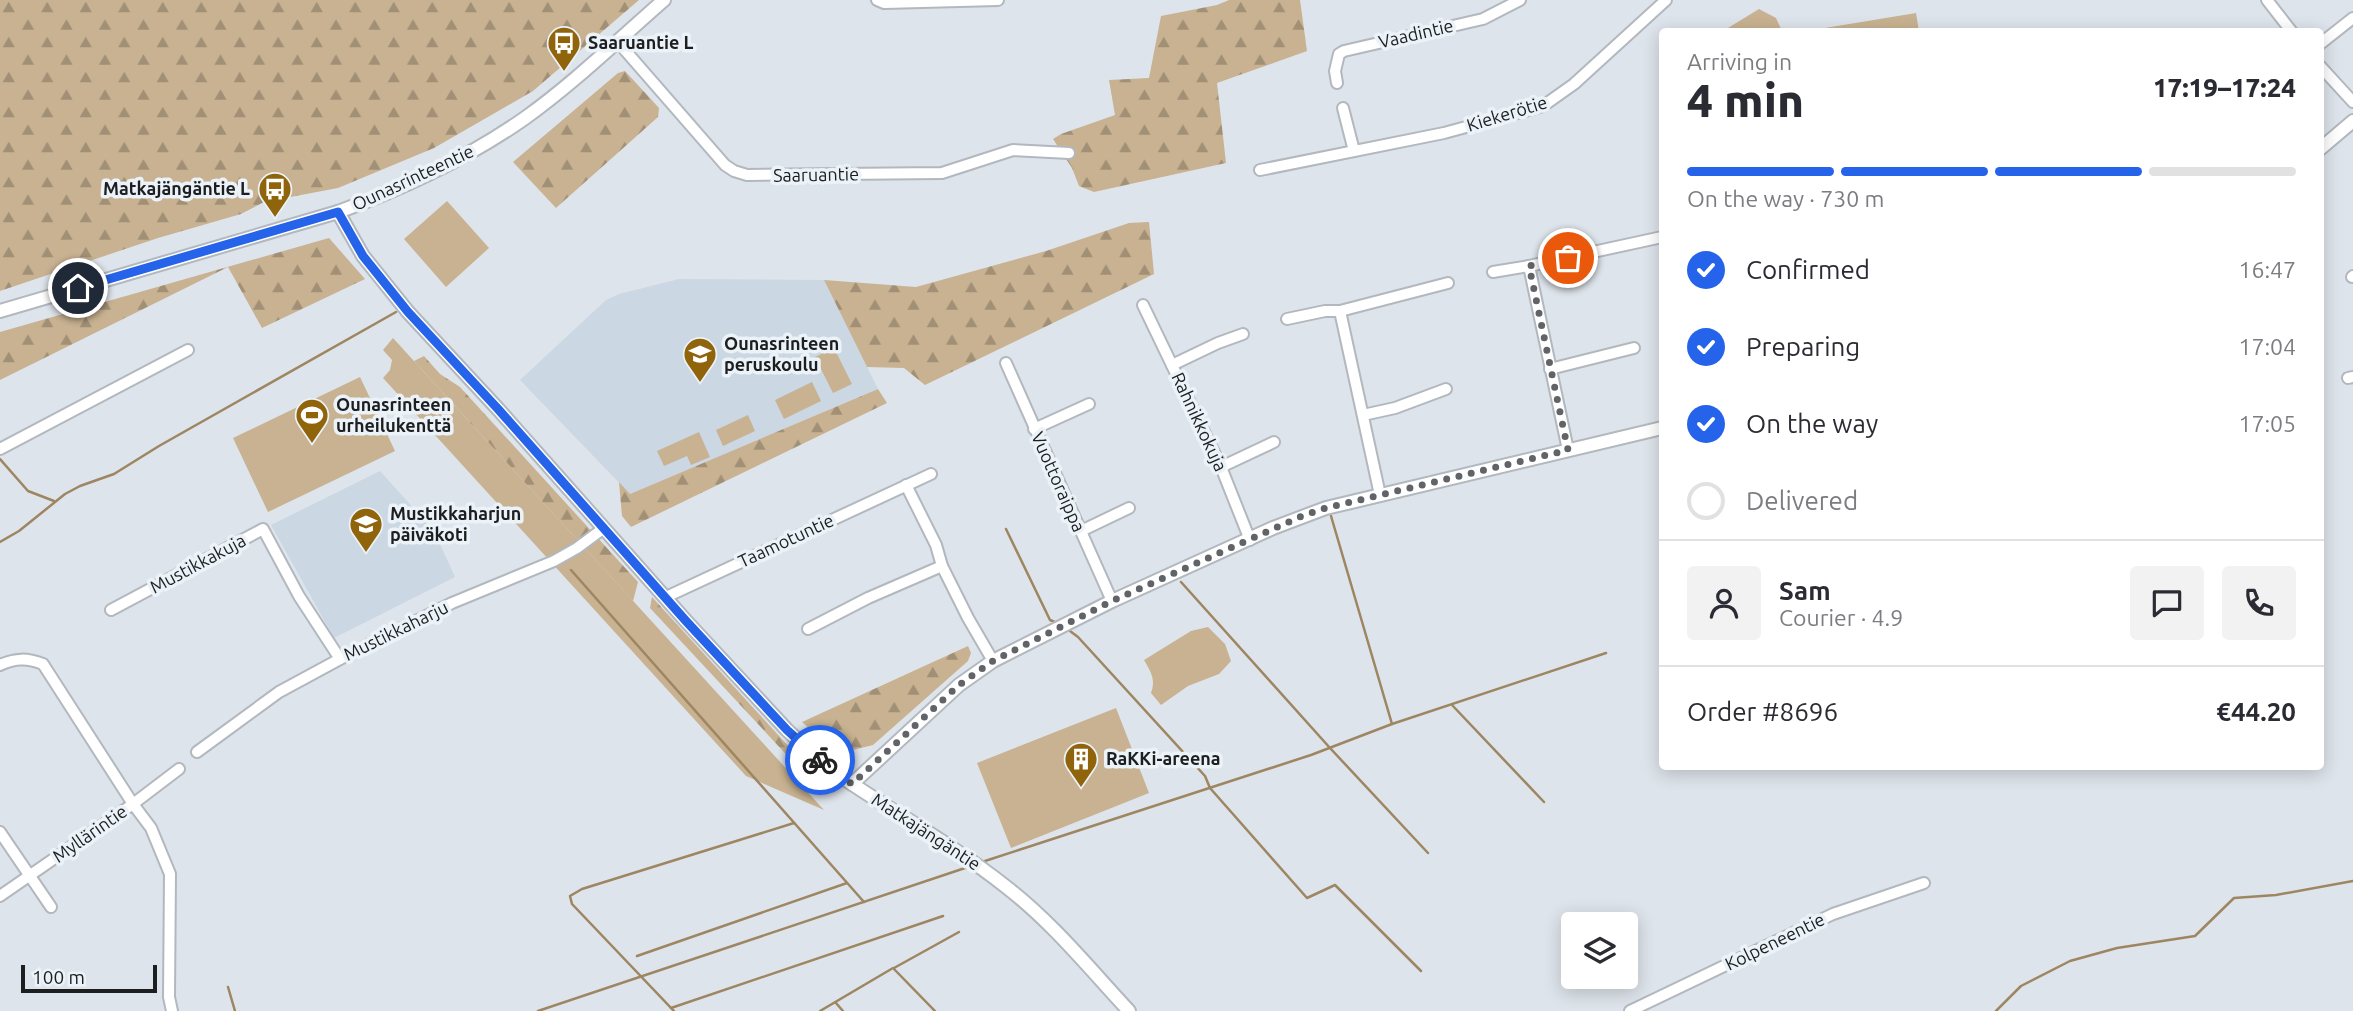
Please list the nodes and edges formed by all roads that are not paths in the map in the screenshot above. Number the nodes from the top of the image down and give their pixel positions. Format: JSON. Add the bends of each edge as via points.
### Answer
{"nodes":[{"id":1,"x":664,"y":0,"type":"edge"},
{"id":2,"x":877,"y":0,"type":"edge"},
{"id":3,"x":998,"y":0,"type":"edge"},
{"id":4,"x":1520,"y":0,"type":"edge"},
{"id":5,"x":1666,"y":0,"type":"edge"},
{"id":6,"x":2267,"y":0,"type":"edge"},
{"id":7,"x":2353,"y":19,"type":"edge"},
{"id":8,"x":2289,"y":28,"type":"edge"},
{"id":9,"x":617,"y":41,"type":"junction"},
{"id":10,"x":2324,"y":41,"type":"edge"},
{"id":11,"x":2324,"y":70,"type":"edge"},
{"id":12,"x":1337,"y":83,"type":"dead end"},
{"id":13,"x":2353,"y":102,"type":"edge"},
{"id":14,"x":1343,"y":108,"type":"dead end"},
{"id":15,"x":2353,"y":121,"type":"edge"},
{"id":16,"x":2324,"y":146,"type":"edge"},
{"id":17,"x":1354,"y":151,"type":"junction"},
{"id":18,"x":1069,"y":153,"type":"dead end"},
{"id":19,"x":1261,"y":170,"type":"dead end"},
{"id":20,"x":338,"y":212,"type":"junction"},
{"id":21,"x":1659,"y":238,"type":"edge"},
{"id":22,"x":1529,"y":266,"type":"junction"},
{"id":23,"x":1493,"y":272,"type":"dead end"},
{"id":24,"x":1448,"y":283,"type":"dead end"},
{"id":25,"x":1143,"y":305,"type":"dead end"},
{"id":26,"x":0,"y":311,"type":"edge"},
{"id":27,"x":1340,"y":311,"type":"junction"},
{"id":28,"x":1287,"y":319,"type":"dead end"},
{"id":29,"x":1243,"y":334,"type":"dead end"},
{"id":30,"x":1634,"y":348,"type":"dead end"},
{"id":31,"x":188,"y":350,"type":"dead end"},
{"id":32,"x":1006,"y":363,"type":"dead end"},
{"id":33,"x":1172,"y":365,"type":"junction"},
{"id":34,"x":1550,"y":369,"type":"junction"},
{"id":35,"x":1446,"y":389,"type":"dead end"},
{"id":36,"x":1089,"y":404,"type":"dead end"},
{"id":37,"x":1363,"y":415,"type":"junction"},
{"id":38,"x":1034,"y":429,"type":"junction"},
{"id":39,"x":1659,"y":429,"type":"edge"},
{"id":40,"x":1274,"y":442,"type":"dead end"},
{"id":41,"x":0,"y":449,"type":"edge"},
{"id":42,"x":1568,"y":450,"type":"junction"},
{"id":43,"x":1221,"y":467,"type":"junction"},
{"id":44,"x":931,"y":474,"type":"dead end"},
{"id":45,"x":906,"y":485,"type":"junction"},
{"id":46,"x":1380,"y":495,"type":"junction"},
{"id":47,"x":1129,"y":508,"type":"dead end"},
{"id":48,"x":604,"y":528,"type":"junction"},
{"id":49,"x":1081,"y":531,"type":"junction"},
{"id":50,"x":1250,"y":540,"type":"junction"},
{"id":51,"x":942,"y":566,"type":"junction"},
{"id":52,"x":666,"y":597,"type":"junction"},
{"id":53,"x":1112,"y":601,"type":"junction"},
{"id":54,"x":111,"y":610,"type":"dead end"},
{"id":55,"x":808,"y":629,"type":"dead end"},
{"id":56,"x":340,"y":659,"type":"junction"},
{"id":57,"x":993,"y":661,"type":"junction"},
{"id":58,"x":0,"y":665,"type":"edge"},
{"id":59,"x":197,"y":752,"type":"dead end"},
{"id":60,"x":179,"y":769,"type":"dead end"},
{"id":61,"x":852,"y":784,"type":"junction"},
{"id":62,"x":133,"y":804,"type":"junction"},
{"id":63,"x":0,"y":832,"type":"edge"},
{"id":64,"x":30,"y":876,"type":"junction"},
{"id":65,"x":1924,"y":883,"type":"dead end"},
{"id":66,"x":0,"y":896,"type":"edge"},
{"id":67,"x":51,"y":907,"type":"dead end"},
{"id":68,"x":172,"y":1011,"type":"edge"},
{"id":69,"x":1129,"y":1011,"type":"edge"},
{"id":70,"x":1630,"y":1011,"type":"edge"}],
"edges":[{"from":1,"to":9,"type":"street","name":"Ounasrinteentie"},
{"from":2,"to":3,"type":"street"},
{"from":4,"to":12,"type":"street","name":"Vaadintie","via":[[1483,19],[1344,51],[1336,62]]},
{"from":5,"to":17,"type":"street","name":"Kiekerötie","via":[[1574,84],[1543,106]]},
{"from":6,"to":8,"type":"street"},
{"from":7,"to":10,"type":"street"},
{"from":9,"to":18,"type":"street","name":"Saaruantie","via":[[725,165],[747,175],[942,173],[1013,150]]},
{"from":9,"to":20,"type":"street","name":"Ounasrinteentie","via":[[503,133],[416,180]]},
{"from":11,"to":13,"type":"street"},
{"from":14,"to":17,"type":"street"},
{"from":15,"to":16,"type":"street"},
{"from":17,"to":19,"type":"street","name":"Kiekerötie"},
{"from":20,"to":26,"type":"street","name":"Ounasrinteentie"},
{"from":20,"to":48,"type":"street","name":"Matkajängäntie","via":[[363,256],[408,312]]},
{"from":21,"to":22,"type":"street"},
{"from":22,"to":23,"type":"street"},
{"from":22,"to":34,"type":"street"},
{"from":24,"to":27,"type":"street"},
{"from":25,"to":33,"type":"street","name":"Rahnikkokuja"},
{"from":27,"to":28,"type":"street"},
{"from":27,"to":37,"type":"street"},
{"from":29,"to":33,"type":"street"},
{"from":30,"to":34,"type":"street"},
{"from":31,"to":41,"type":"street"},
{"from":32,"to":38,"type":"street","name":"Vuottoraippa"},
{"from":33,"to":43,"type":"street","name":"Rahnikkokuja"},
{"from":34,"to":42,"type":"street"},
{"from":35,"to":37,"type":"street"},
{"from":36,"to":38,"type":"street"},
{"from":37,"to":46,"type":"street"},
{"from":38,"to":49,"type":"street","name":"Vuottoraippa"},
{"from":39,"to":42,"type":"street"},
{"from":40,"to":43,"type":"street"},
{"from":42,"to":46,"type":"street"},
{"from":43,"to":50,"type":"street","name":"Rahnikkokuja"},
{"from":44,"to":45,"type":"street","name":"Taamotuntie"},
{"from":45,"to":51,"type":"street"},
{"from":45,"to":52,"type":"street","name":"Taamotuntie"},
{"from":46,"to":50,"type":"street","via":[[1314,512]]},
{"from":47,"to":49,"type":"street"},
{"from":48,"to":52,"type":"street","name":"Matkajängäntie"},
{"from":48,"to":56,"type":"street","name":"Mustikkaharju","via":[[554,561],[452,603]]},
{"from":49,"to":53,"type":"street","name":"Vuottoraippa"},
{"from":50,"to":53,"type":"street"},
{"from":51,"to":55,"type":"street"},
{"from":51,"to":57,"type":"street"},
{"from":52,"to":61,"type":"street","name":"Matkajängäntie","via":[[787,730]]},
{"from":53,"to":57,"type":"street"},
{"from":54,"to":56,"type":"street","name":"Mustikkakuja","via":[[263,529]]},
{"from":56,"to":59,"type":"street","name":"Mustikkaharju","via":[[279,692]]},
{"from":57,"to":61,"type":"street","via":[[959,685]]},
{"from":58,"to":62,"type":"street","via":[[13,659],[43,664]]},
{"from":60,"to":62,"type":"street","name":"Myllärintie"},
{"from":61,"to":69,"type":"street","name":"Matkajängäntie","via":[[1007,887],[1051,925]]},
{"from":62,"to":64,"type":"street","name":"Myllärintie"},
{"from":62,"to":68,"type":"street","via":[[151,828],[170,874]]},
{"from":63,"to":64,"type":"street"},
{"from":64,"to":66,"type":"street","name":"Myllärintie"},
{"from":64,"to":67,"type":"street"},
{"from":65,"to":70,"type":"street","name":"Kolpeneentie","via":[[1833,914]]}]}
